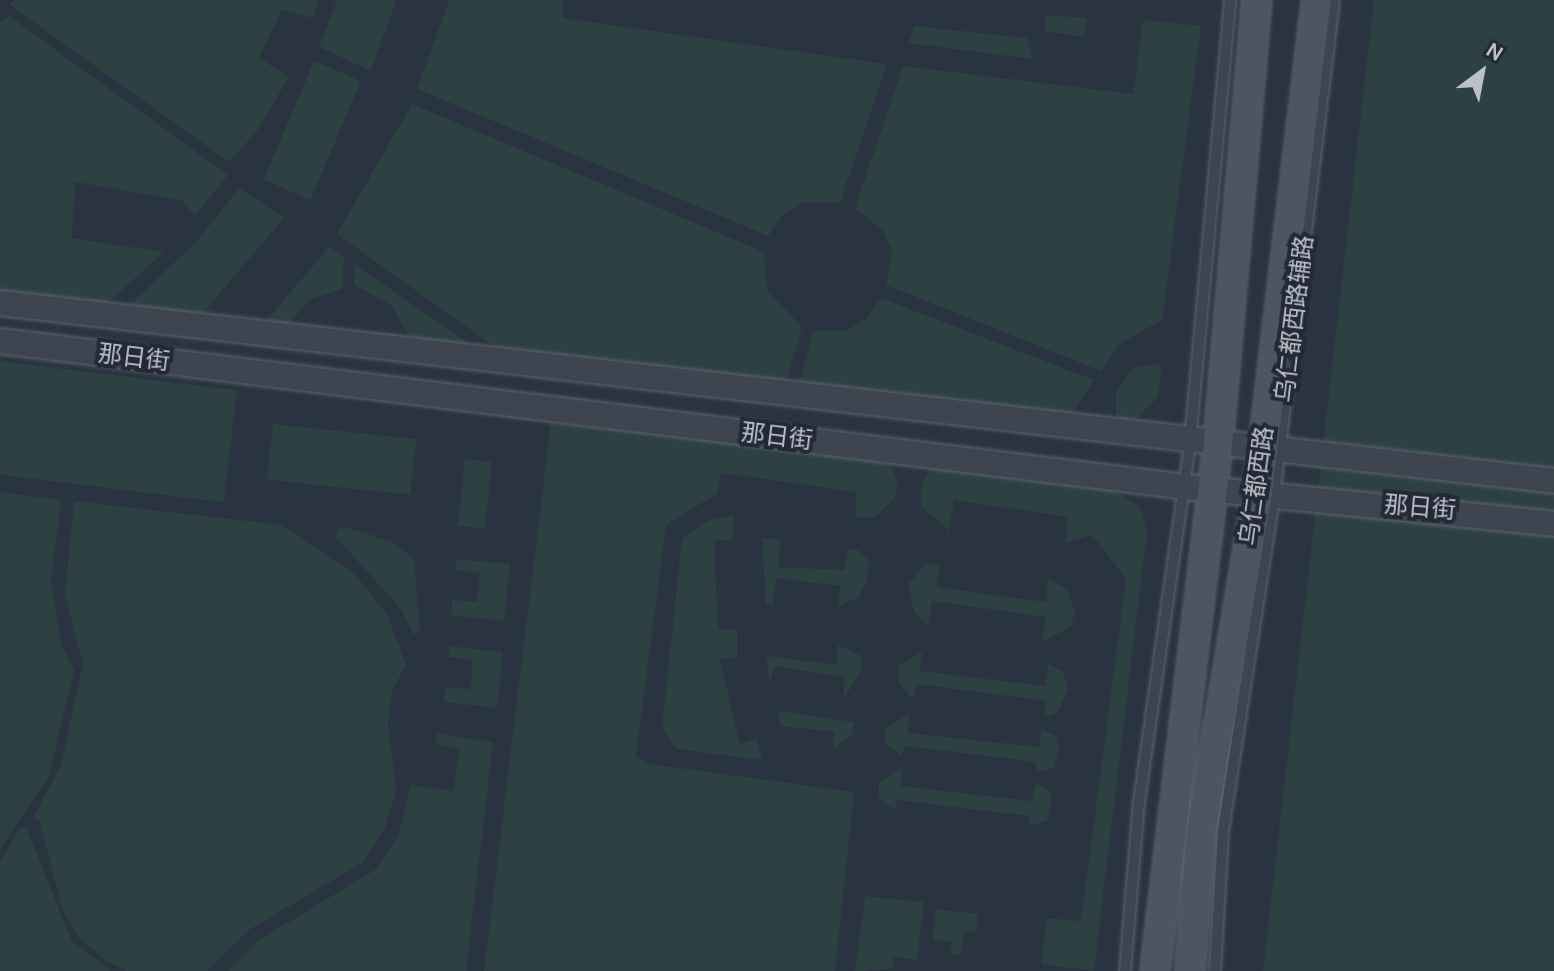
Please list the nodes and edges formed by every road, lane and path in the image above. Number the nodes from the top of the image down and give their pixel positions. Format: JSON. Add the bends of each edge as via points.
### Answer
{"nodes":[{"id":1,"x":1230,"y":0,"type":"edge"},
{"id":2,"x":1257,"y":0,"type":"edge"},
{"id":3,"x":1317,"y":0,"type":"edge"},
{"id":4,"x":1334,"y":0,"type":"edge"},
{"id":5,"x":0,"y":303,"type":"edge"},
{"id":6,"x":0,"y":341,"type":"edge"},
{"id":7,"x":1204,"y":443,"type":"junction"},
{"id":8,"x":1271,"y":450,"type":"junction"},
{"id":9,"x":1554,"y":481,"type":"edge"},
{"id":10,"x":1199,"y":488,"type":"junction"},
{"id":11,"x":1266,"y":494,"type":"junction"},
{"id":12,"x":1554,"y":524,"type":"edge"},
{"id":13,"x":1125,"y":971,"type":"edge"},
{"id":14,"x":1155,"y":971,"type":"edge"},
{"id":15,"x":1190,"y":971,"type":"edge"},
{"id":16,"x":1215,"y":971,"type":"edge"}],
"edges":[{"from":1,"to":7,"type":"lane"},
{"from":2,"to":7,"type":"main road","name":"乌仁都西路"},
{"from":3,"to":8,"type":"main road","name":"乌仁都西路"},
{"from":4,"to":8,"type":"lane","name":"乌仁都西路辅路"},
{"from":5,"to":7,"type":"street","name":"那日街"},
{"from":6,"to":10,"type":"street","name":"那日街"},
{"from":7,"to":8,"type":"street","name":"那日街"},
{"from":7,"to":10,"type":"main road","name":"乌仁都西路"},
{"from":8,"to":9,"type":"street","name":"那日街"},
{"from":8,"to":11,"type":"main road","name":"乌仁都西路"},
{"from":10,"to":11,"type":"street","name":"那日街"},
{"from":10,"to":13,"type":"lane","via":[[1139,802]]},
{"from":10,"to":14,"type":"main road","name":"乌仁都西路"},
{"from":11,"to":12,"type":"street","name":"那日街"},
{"from":11,"to":15,"type":"main road","name":"乌仁都西路","via":[[1201,831]]},
{"from":11,"to":16,"type":"lane","via":[[1223,831]]}]}
